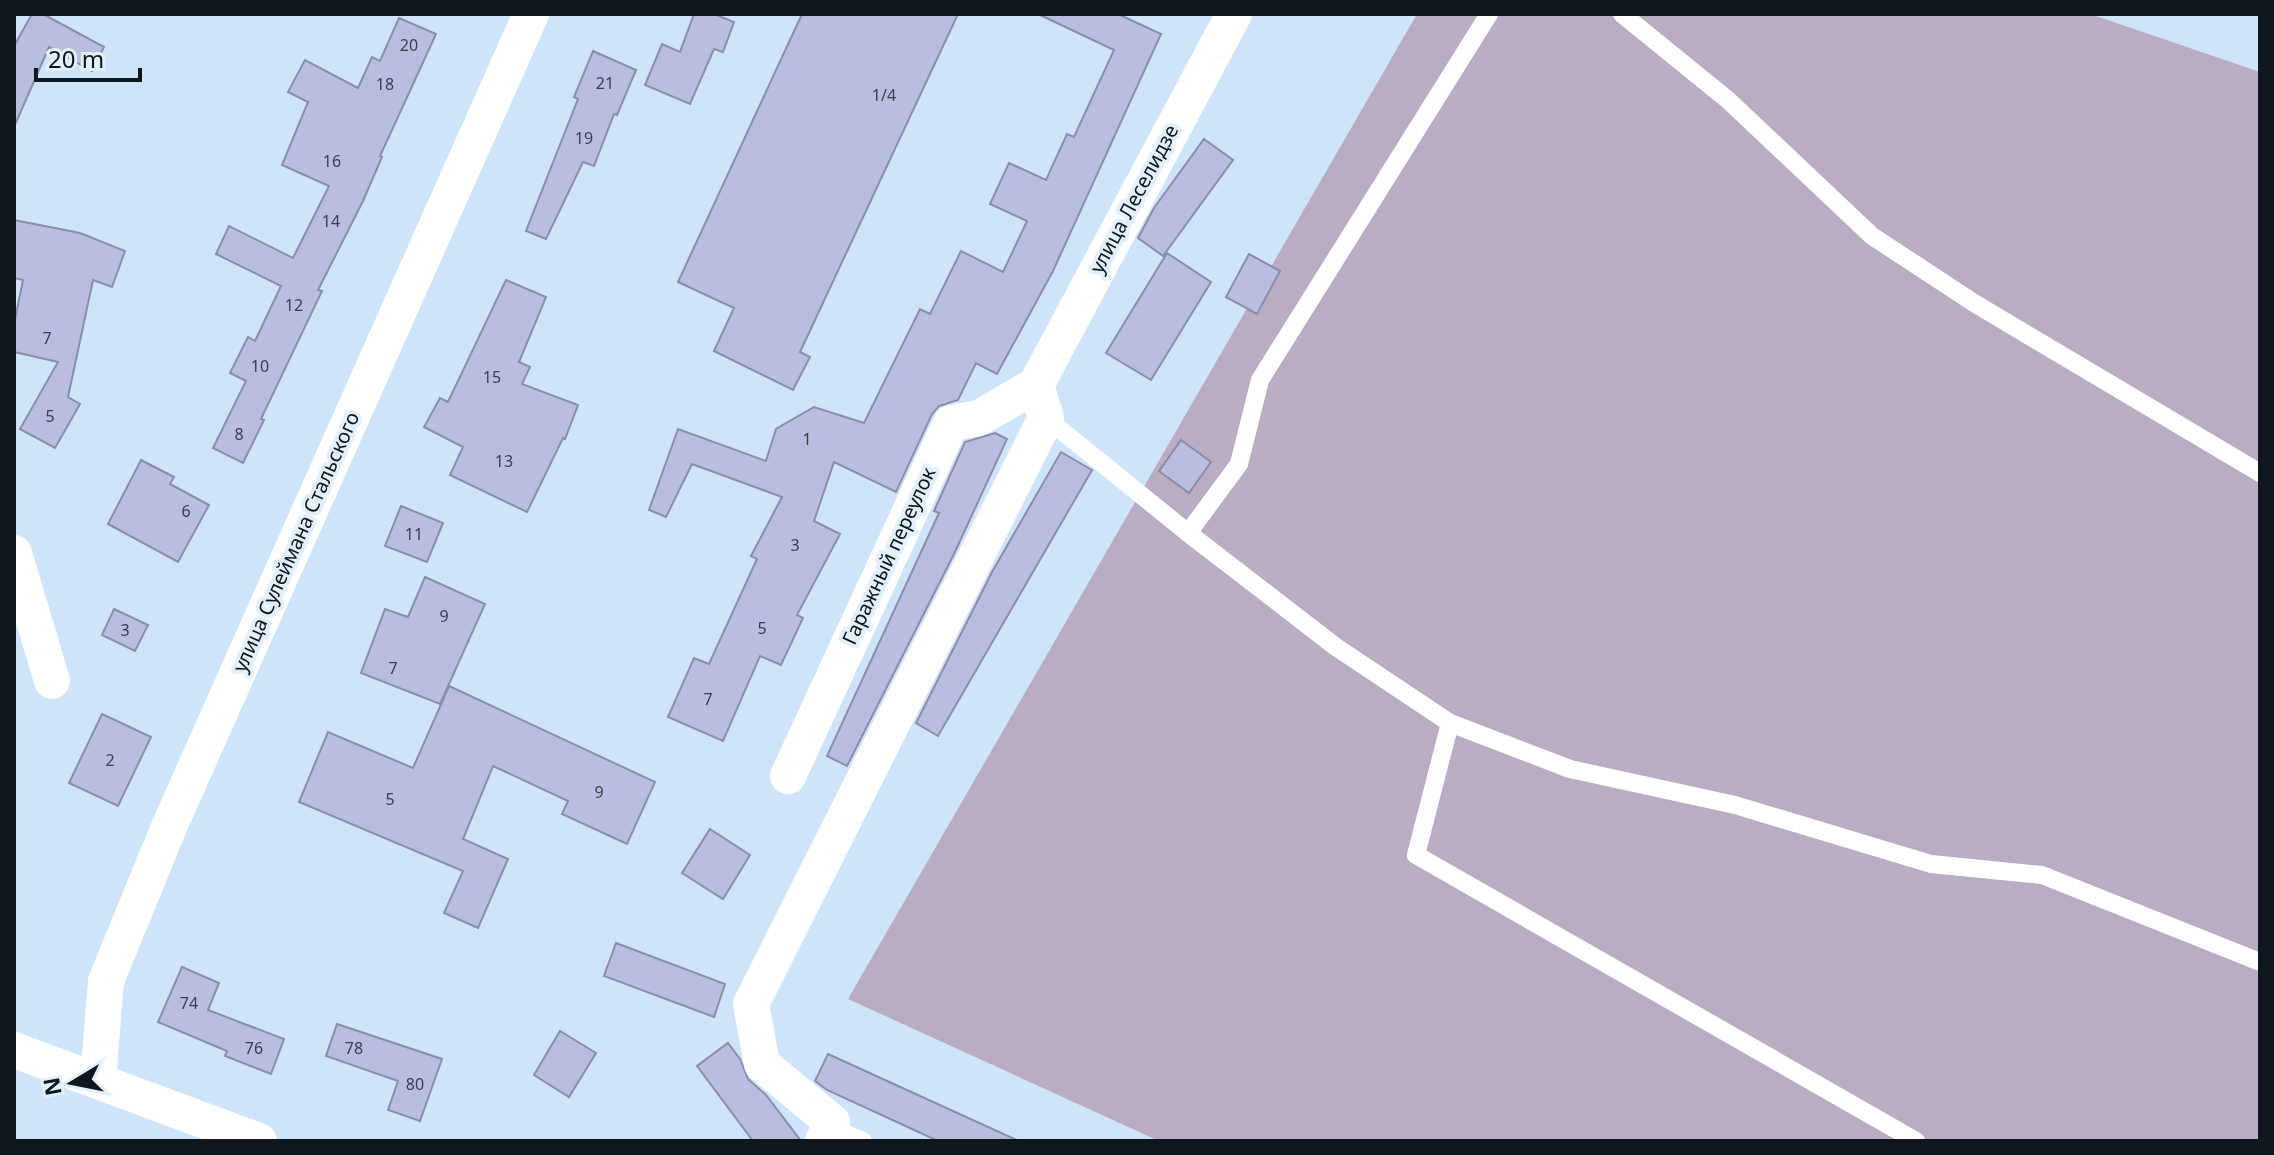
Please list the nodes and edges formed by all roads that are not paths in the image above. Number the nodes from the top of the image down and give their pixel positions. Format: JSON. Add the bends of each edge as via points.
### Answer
{"nodes":[{"id":1,"x":531,"y":14,"type":"edge"},
{"id":2,"x":1234,"y":14,"type":"edge"},
{"id":3,"x":1489,"y":14,"type":"edge"},
{"id":4,"x":1622,"y":14,"type":"edge"},
{"id":5,"x":1041,"y":401,"type":"junction"},
{"id":6,"x":2260,"y":473,"type":"edge"},
{"id":7,"x":1188,"y":533,"type":"junction"},
{"id":8,"x":14,"y":553,"type":"edge"},
{"id":9,"x":52,"y":681,"type":"dead end"},
{"id":10,"x":1450,"y":723,"type":"junction"},
{"id":11,"x":788,"y":776,"type":"dead end"},
{"id":12,"x":2260,"y":962,"type":"edge"},
{"id":13,"x":14,"y":1050,"type":"edge"},
{"id":14,"x":98,"y":1081,"type":"junction"},
{"id":15,"x":827,"y":1131,"type":"edge"},
{"id":16,"x":259,"y":1141,"type":"edge"},
{"id":17,"x":863,"y":1141,"type":"edge"},
{"id":18,"x":1916,"y":1141,"type":"edge"}],
"edges":[{"from":1,"to":14,"type":"street","name":"улица Сулеймана Стальского","via":[[106,981]]},
{"from":2,"to":5,"type":"street","name":"улица Леселидзе"},
{"from":3,"to":7,"type":"lane","via":[[1260,380],[1239,464]]},
{"from":4,"to":6,"type":"lane","via":[[1728,100],[1872,236],[1974,303]]},
{"from":5,"to":7,"type":"lane"},
{"from":5,"to":11,"type":"street","name":"Гаражный переулок","via":[[951,423]]},
{"from":5,"to":15,"type":"street","name":"улица Леселидзе","via":[[751,1004],[762,1064]]},
{"from":7,"to":10,"type":"lane","via":[[1336,647]]},
{"from":8,"to":9,"type":"street"},
{"from":10,"to":12,"type":"lane","via":[[1570,769],[1735,805],[1931,864],[2042,875]]},
{"from":10,"to":18,"type":"lane","via":[[1416,855]]},
{"from":13,"to":14,"type":"street"},
{"from":14,"to":16,"type":"street"},
{"from":15,"to":17,"type":"lane"}]}
